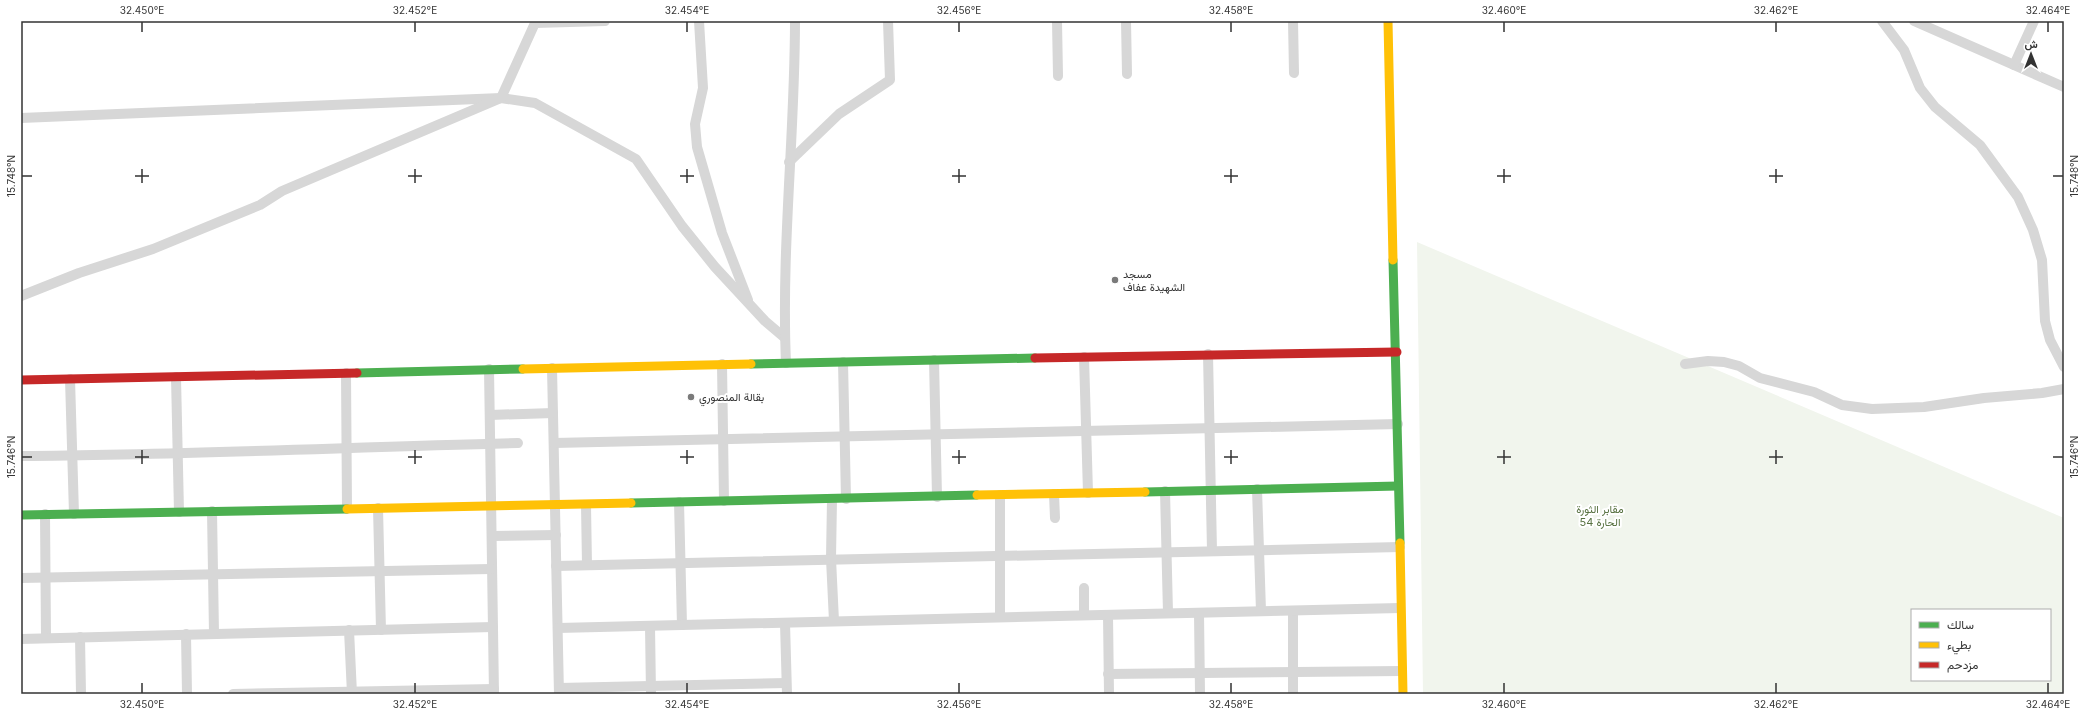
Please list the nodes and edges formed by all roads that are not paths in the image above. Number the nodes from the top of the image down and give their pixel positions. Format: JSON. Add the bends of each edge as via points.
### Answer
{"nodes":[{"id":1,"x":605,"y":21,"type":"edge"},
{"id":2,"x":699,"y":21,"type":"edge"},
{"id":3,"x":794,"y":21,"type":"edge"},
{"id":4,"x":888,"y":21,"type":"edge"},
{"id":5,"x":1057,"y":21,"type":"edge"},
{"id":6,"x":1126,"y":21,"type":"edge"},
{"id":7,"x":1293,"y":21,"type":"edge"},
{"id":8,"x":1388,"y":21,"type":"edge"},
{"id":9,"x":1882,"y":21,"type":"edge"},
{"id":10,"x":1914,"y":21,"type":"edge"},
{"id":11,"x":2034,"y":21,"type":"edge"},
{"id":12,"x":2014,"y":65,"type":"junction"},
{"id":13,"x":1127,"y":74,"type":"dead end"},
{"id":14,"x":1294,"y":74,"type":"dead end"},
{"id":15,"x":1058,"y":76,"type":"dead end"},
{"id":16,"x":2064,"y":87,"type":"edge"},
{"id":17,"x":501,"y":98,"type":"junction"},
{"id":18,"x":21,"y":118,"type":"edge"},
{"id":19,"x":789,"y":162,"type":"junction"},
{"id":20,"x":21,"y":296,"type":"edge"},
{"id":21,"x":750,"y":306,"type":"junction"},
{"id":22,"x":785,"y":338,"type":"junction"},
{"id":23,"x":1397,"y":352,"type":"junction"},
{"id":24,"x":1208,"y":354,"type":"junction"},
{"id":25,"x":1084,"y":357,"type":"junction"},
{"id":26,"x":934,"y":360,"type":"junction"},
{"id":27,"x":843,"y":362,"type":"junction"},
{"id":28,"x":786,"y":363,"type":"junction"},
{"id":29,"x":722,"y":364,"type":"junction"},
{"id":30,"x":1685,"y":364,"type":"dead end"},
{"id":31,"x":2064,"y":367,"type":"edge"},
{"id":32,"x":552,"y":368,"type":"junction"},
{"id":33,"x":489,"y":369,"type":"junction"},
{"id":34,"x":346,"y":373,"type":"junction"},
{"id":35,"x":176,"y":376,"type":"junction"},
{"id":36,"x":70,"y":379,"type":"junction"},
{"id":37,"x":21,"y":380,"type":"edge"},
{"id":38,"x":2064,"y":389,"type":"edge"},
{"id":39,"x":553,"y":413,"type":"junction"},
{"id":40,"x":490,"y":415,"type":"junction"},
{"id":41,"x":1398,"y":424,"type":"junction"},
{"id":42,"x":1209,"y":428,"type":"junction"},
{"id":43,"x":1086,"y":431,"type":"junction"},
{"id":44,"x":935,"y":434,"type":"junction"},
{"id":45,"x":845,"y":437,"type":"junction"},
{"id":46,"x":723,"y":439,"type":"junction"},
{"id":47,"x":518,"y":443,"type":"dead end"},
{"id":48,"x":554,"y":443,"type":"junction"},
{"id":49,"x":490,"y":444,"type":"junction"},
{"id":50,"x":347,"y":447,"type":"junction"},
{"id":51,"x":177,"y":453,"type":"junction"},
{"id":52,"x":21,"y":456,"type":"edge"},
{"id":53,"x":72,"y":456,"type":"junction"},
{"id":54,"x":1398,"y":486,"type":"junction"},
{"id":55,"x":1256,"y":489,"type":"junction"},
{"id":56,"x":1210,"y":490,"type":"junction"},
{"id":57,"x":1165,"y":491,"type":"junction"},
{"id":58,"x":1088,"y":493,"type":"junction"},
{"id":59,"x":1054,"y":494,"type":"junction"},
{"id":60,"x":1000,"y":495,"type":"junction"},
{"id":61,"x":937,"y":497,"type":"junction"},
{"id":62,"x":846,"y":498,"type":"junction"},
{"id":63,"x":832,"y":499,"type":"junction"},
{"id":64,"x":724,"y":501,"type":"junction"},
{"id":65,"x":679,"y":502,"type":"junction"},
{"id":66,"x":555,"y":505,"type":"junction"},
{"id":67,"x":586,"y":505,"type":"junction"},
{"id":68,"x":491,"y":506,"type":"junction"},
{"id":69,"x":378,"y":508,"type":"junction"},
{"id":70,"x":347,"y":509,"type":"junction"},
{"id":71,"x":179,"y":512,"type":"junction"},
{"id":72,"x":212,"y":512,"type":"junction"},
{"id":73,"x":45,"y":514,"type":"junction"},
{"id":74,"x":74,"y":514,"type":"junction"},
{"id":75,"x":21,"y":515,"type":"edge"},
{"id":76,"x":1056,"y":518,"type":"dead end"},
{"id":77,"x":556,"y":535,"type":"junction"},
{"id":78,"x":492,"y":536,"type":"junction"},
{"id":79,"x":1400,"y":547,"type":"junction"},
{"id":80,"x":1259,"y":550,"type":"junction"},
{"id":81,"x":1212,"y":551,"type":"junction"},
{"id":82,"x":1167,"y":552,"type":"junction"},
{"id":83,"x":1000,"y":556,"type":"junction"},
{"id":84,"x":831,"y":559,"type":"junction"},
{"id":85,"x":680,"y":563,"type":"junction"},
{"id":86,"x":587,"y":565,"type":"junction"},
{"id":87,"x":556,"y":566,"type":"junction"},
{"id":88,"x":491,"y":568,"type":"junction"},
{"id":89,"x":380,"y":571,"type":"junction"},
{"id":90,"x":213,"y":574,"type":"junction"},
{"id":91,"x":47,"y":577,"type":"junction"},
{"id":92,"x":21,"y":578,"type":"edge"},
{"id":93,"x":1084,"y":588,"type":"dead end"},
{"id":94,"x":1400,"y":608,"type":"junction"},
{"id":95,"x":1261,"y":611,"type":"junction"},
{"id":96,"x":1293,"y":611,"type":"junction"},
{"id":97,"x":1168,"y":613,"type":"junction"},
{"id":98,"x":1199,"y":613,"type":"junction"},
{"id":99,"x":1108,"y":615,"type":"junction"},
{"id":100,"x":1084,"y":616,"type":"junction"},
{"id":101,"x":1000,"y":618,"type":"junction"},
{"id":102,"x":834,"y":621,"type":"junction"},
{"id":103,"x":785,"y":622,"type":"junction"},
{"id":104,"x":682,"y":625,"type":"junction"},
{"id":105,"x":650,"y":626,"type":"junction"},
{"id":106,"x":493,"y":627,"type":"junction"},
{"id":107,"x":558,"y":628,"type":"junction"},
{"id":108,"x":350,"y":630,"type":"junction"},
{"id":109,"x":381,"y":630,"type":"junction"},
{"id":110,"x":186,"y":634,"type":"junction"},
{"id":111,"x":214,"y":634,"type":"junction"},
{"id":112,"x":80,"y":637,"type":"junction"},
{"id":113,"x":46,"y":638,"type":"junction"},
{"id":114,"x":21,"y":639,"type":"edge"},
{"id":115,"x":1402,"y":671,"type":"junction"},
{"id":116,"x":1293,"y":672,"type":"junction"},
{"id":117,"x":1108,"y":674,"type":"junction"},
{"id":118,"x":1200,"y":674,"type":"junction"},
{"id":119,"x":786,"y":683,"type":"junction"},
{"id":120,"x":651,"y":690,"type":"edge"},
{"id":121,"x":494,"y":691,"type":"edge"},
{"id":122,"x":559,"y":691,"type":"edge"},
{"id":123,"x":314,"y":693,"type":"edge"},
{"id":124,"x":352,"y":693,"type":"edge"},
{"id":125,"x":81,"y":694,"type":"edge"},
{"id":126,"x":187,"y":694,"type":"edge"},
{"id":127,"x":233,"y":694,"type":"edge"},
{"id":128,"x":787,"y":694,"type":"edge"},
{"id":129,"x":1109,"y":694,"type":"edge"},
{"id":130,"x":1200,"y":694,"type":"edge"},
{"id":131,"x":1293,"y":694,"type":"edge"},
{"id":132,"x":1403,"y":694,"type":"edge"}],
"edges":[{"from":1,"to":17,"type":"street","via":[[535,23]]},
{"from":2,"to":21,"type":"street","via":[[703,88],[695,124],[697,147],[722,233]]},
{"from":3,"to":19,"type":"street","via":[[794,92]]},
{"from":4,"to":19,"type":"street","via":[[890,80],[839,114]]},
{"from":5,"to":15,"type":"street"},
{"from":6,"to":13,"type":"street"},
{"from":7,"to":14,"type":"street"},
{"from":8,"to":23,"type":"main road"},
{"from":9,"to":31,"type":"street","via":[[1904,50],[1920,88],[1935,107],[1980,145],[2018,198],[2033,230],[2042,260],[2045,321],[2050,340]]},
{"from":10,"to":12,"type":"street"},
{"from":11,"to":12,"type":"street"},
{"from":12,"to":16,"type":"street"},
{"from":17,"to":18,"type":"street"},
{"from":17,"to":20,"type":"street","via":[[282,191],[260,205],[153,249],[79,273]]},
{"from":17,"to":21,"type":"street","via":[[535,103],[636,159],[682,226]]},
{"from":19,"to":22,"type":"street"},
{"from":21,"to":22,"type":"street"},
{"from":22,"to":28,"type":"street"},
{"from":23,"to":24,"type":"main road"},
{"from":23,"to":41,"type":"main road"},
{"from":24,"to":25,"type":"main road"},
{"from":24,"to":42,"type":"street"},
{"from":25,"to":26,"type":"main road"},
{"from":25,"to":43,"type":"street"},
{"from":26,"to":27,"type":"main road"},
{"from":26,"to":44,"type":"street"},
{"from":27,"to":28,"type":"main road"},
{"from":27,"to":45,"type":"street"},
{"from":28,"to":29,"type":"main road"},
{"from":29,"to":32,"type":"main road"},
{"from":29,"to":46,"type":"street"},
{"from":30,"to":38,"type":"street","via":[[1724,362],[1739,366],[1760,378],[1814,392],[1842,404],[1872,409],[1924,408]]},
{"from":32,"to":33,"type":"main road"},
{"from":32,"to":39,"type":"street"},
{"from":33,"to":34,"type":"main road"},
{"from":33,"to":40,"type":"street"},
{"from":34,"to":35,"type":"main road"},
{"from":34,"to":50,"type":"street"},
{"from":35,"to":36,"type":"main road"},
{"from":35,"to":51,"type":"street"},
{"from":36,"to":37,"type":"main road"},
{"from":36,"to":53,"type":"street"},
{"from":39,"to":40,"type":"street"},
{"from":39,"to":48,"type":"street"},
{"from":40,"to":49,"type":"street"},
{"from":41,"to":42,"type":"street"},
{"from":41,"to":54,"type":"main road"},
{"from":42,"to":43,"type":"street"},
{"from":42,"to":56,"type":"street"},
{"from":43,"to":44,"type":"street"},
{"from":43,"to":58,"type":"street"},
{"from":44,"to":45,"type":"street"},
{"from":44,"to":61,"type":"street"},
{"from":45,"to":46,"type":"street"},
{"from":45,"to":62,"type":"street"},
{"from":46,"to":48,"type":"street"},
{"from":46,"to":64,"type":"street"},
{"from":47,"to":49,"type":"street"},
{"from":48,"to":66,"type":"street"},
{"from":49,"to":50,"type":"street"},
{"from":49,"to":68,"type":"street"},
{"from":50,"to":51,"type":"street"},
{"from":50,"to":70,"type":"street"},
{"from":51,"to":53,"type":"street"},
{"from":51,"to":71,"type":"street"},
{"from":52,"to":53,"type":"street"},
{"from":53,"to":74,"type":"street"},
{"from":54,"to":55,"type":"main road"},
{"from":54,"to":79,"type":"main road"},
{"from":55,"to":56,"type":"main road"},
{"from":55,"to":80,"type":"street"},
{"from":56,"to":57,"type":"main road"},
{"from":56,"to":81,"type":"street"},
{"from":57,"to":58,"type":"main road"},
{"from":57,"to":82,"type":"street"},
{"from":58,"to":59,"type":"main road"},
{"from":59,"to":60,"type":"main road"},
{"from":59,"to":76,"type":"street"},
{"from":60,"to":61,"type":"main road"},
{"from":60,"to":83,"type":"street"},
{"from":61,"to":62,"type":"main road"},
{"from":62,"to":63,"type":"main road"},
{"from":63,"to":64,"type":"main road"},
{"from":63,"to":84,"type":"street"},
{"from":64,"to":65,"type":"main road"},
{"from":65,"to":67,"type":"main road"},
{"from":65,"to":85,"type":"street"},
{"from":66,"to":67,"type":"main road"},
{"from":66,"to":68,"type":"main road"},
{"from":66,"to":77,"type":"street"},
{"from":67,"to":86,"type":"street"},
{"from":68,"to":69,"type":"main road"},
{"from":68,"to":78,"type":"street"},
{"from":69,"to":70,"type":"main road"},
{"from":69,"to":89,"type":"street"},
{"from":70,"to":72,"type":"main road"},
{"from":71,"to":72,"type":"main road"},
{"from":71,"to":74,"type":"main road"},
{"from":72,"to":90,"type":"street"},
{"from":73,"to":74,"type":"main road"},
{"from":73,"to":75,"type":"main road"},
{"from":73,"to":91,"type":"street"},
{"from":77,"to":78,"type":"street"},
{"from":77,"to":87,"type":"street"},
{"from":78,"to":88,"type":"street"},
{"from":79,"to":80,"type":"street"},
{"from":79,"to":94,"type":"main road"},
{"from":80,"to":81,"type":"street"},
{"from":80,"to":95,"type":"street"},
{"from":81,"to":82,"type":"street"},
{"from":82,"to":83,"type":"street"},
{"from":82,"to":97,"type":"street"},
{"from":83,"to":84,"type":"street"},
{"from":83,"to":101,"type":"street"},
{"from":84,"to":85,"type":"street"},
{"from":84,"to":102,"type":"street"},
{"from":85,"to":86,"type":"street"},
{"from":85,"to":104,"type":"street"},
{"from":86,"to":87,"type":"street"},
{"from":87,"to":107,"type":"street"},
{"from":88,"to":89,"type":"street"},
{"from":88,"to":106,"type":"street"},
{"from":89,"to":90,"type":"street"},
{"from":89,"to":109,"type":"street"},
{"from":90,"to":91,"type":"street"},
{"from":90,"to":111,"type":"street"},
{"from":91,"to":92,"type":"street"},
{"from":91,"to":113,"type":"street"},
{"from":93,"to":100,"type":"street"},
{"from":94,"to":96,"type":"street"},
{"from":94,"to":115,"type":"main road"},
{"from":95,"to":96,"type":"street"},
{"from":95,"to":98,"type":"street"},
{"from":96,"to":116,"type":"street"},
{"from":97,"to":98,"type":"street"},
{"from":97,"to":99,"type":"street"},
{"from":98,"to":118,"type":"street"},
{"from":99,"to":100,"type":"street"},
{"from":99,"to":117,"type":"street"},
{"from":100,"to":101,"type":"street"},
{"from":101,"to":102,"type":"street"},
{"from":102,"to":103,"type":"street"},
{"from":103,"to":104,"type":"street"},
{"from":103,"to":119,"type":"street"},
{"from":104,"to":105,"type":"street"},
{"from":105,"to":107,"type":"street"},
{"from":105,"to":120,"type":"street"},
{"from":106,"to":109,"type":"street"},
{"from":106,"to":121,"type":"street"},
{"from":107,"to":122,"type":"street"},
{"from":108,"to":109,"type":"street"},
{"from":108,"to":111,"type":"street"},
{"from":108,"to":124,"type":"street"},
{"from":110,"to":111,"type":"street"},
{"from":110,"to":112,"type":"street"},
{"from":110,"to":126,"type":"street"},
{"from":112,"to":113,"type":"street"},
{"from":112,"to":125,"type":"street"},
{"from":113,"to":114,"type":"street"},
{"from":115,"to":116,"type":"street"},
{"from":115,"to":132,"type":"main road"},
{"from":116,"to":118,"type":"street"},
{"from":116,"to":131,"type":"street"},
{"from":117,"to":118,"type":"street"},
{"from":117,"to":129,"type":"street"},
{"from":118,"to":130,"type":"street"},
{"from":119,"to":120,"type":"street"},
{"from":119,"to":128,"type":"street"},
{"from":120,"to":122,"type":"street"},
{"from":121,"to":124,"type":"street"},
{"from":123,"to":124,"type":"street"},
{"from":123,"to":127,"type":"street"}]}
